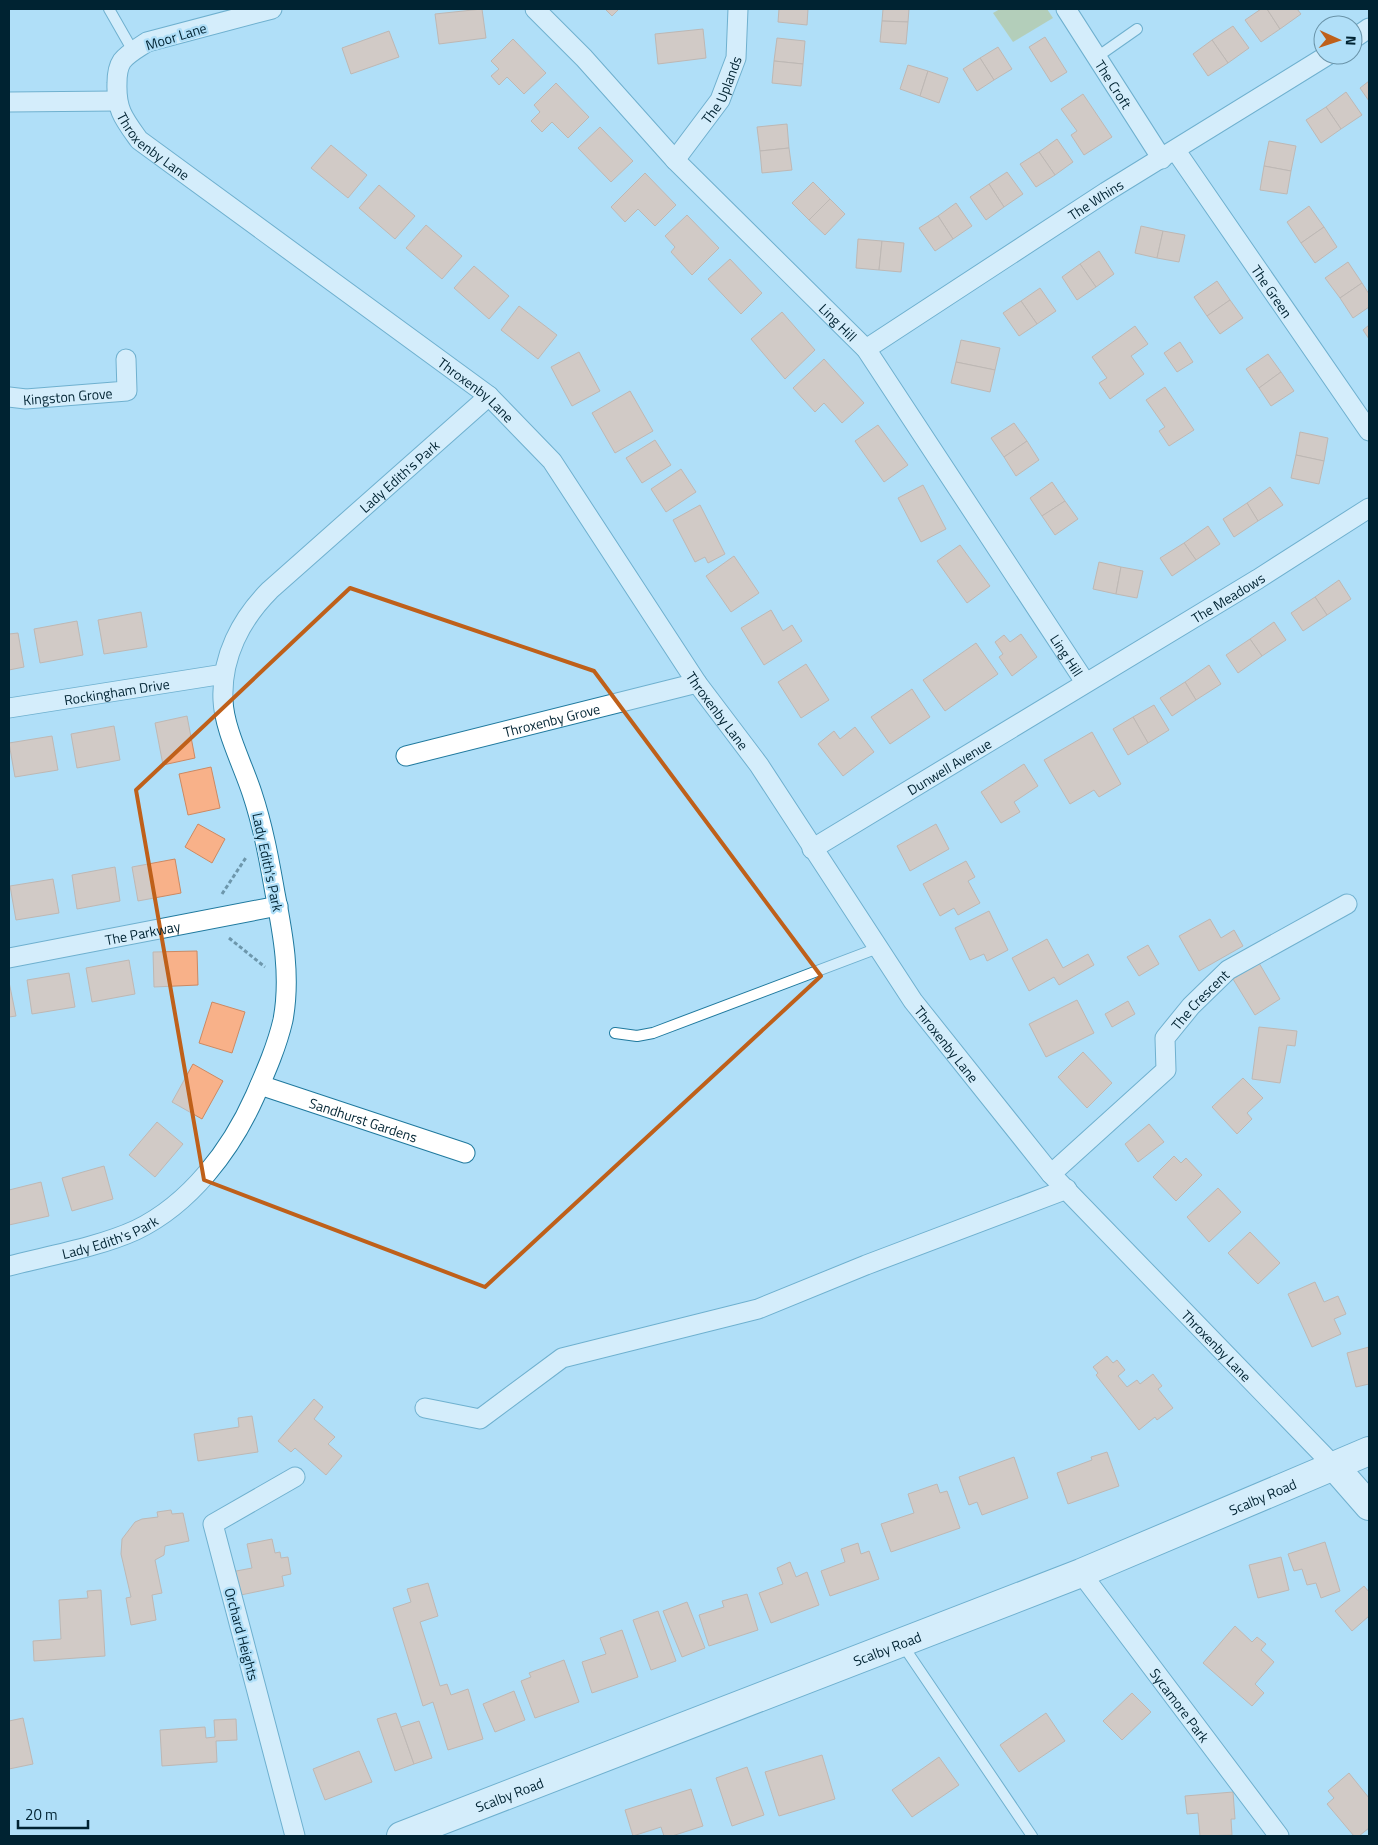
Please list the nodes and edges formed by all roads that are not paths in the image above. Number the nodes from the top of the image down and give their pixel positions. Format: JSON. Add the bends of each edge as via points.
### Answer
{"nodes":[{"id":1,"x":109,"y":9,"type":"edge"},
{"id":2,"x":272,"y":9,"type":"edge"},
{"id":3,"x":535,"y":9,"type":"edge"},
{"id":4,"x":738,"y":9,"type":"edge"},
{"id":5,"x":1066,"y":9,"type":"edge"},
{"id":6,"x":1137,"y":29,"type":"dead end"},
{"id":7,"x":133,"y":51,"type":"junction"},
{"id":8,"x":1097,"y":56,"type":"junction"},
{"id":9,"x":1313,"y":64,"type":"edge"},
{"id":10,"x":116,"y":101,"type":"junction"},
{"id":11,"x":9,"y":102,"type":"edge"},
{"id":12,"x":1169,"y":155,"type":"junction"},
{"id":13,"x":675,"y":160,"type":"junction"},
{"id":14,"x":866,"y":349,"type":"junction"},
{"id":15,"x":126,"y":359,"type":"dead end"},
{"id":16,"x":489,"y":396,"type":"junction"},
{"id":17,"x":9,"y":397,"type":"edge"},
{"id":18,"x":1369,"y":431,"type":"edge"},
{"id":19,"x":1369,"y":508,"type":"edge"},
{"id":20,"x":224,"y":674,"type":"junction"},
{"id":21,"x":1085,"y":682,"type":"junction"},
{"id":22,"x":697,"y":683,"type":"junction"},
{"id":23,"x":9,"y":708,"type":"edge"},
{"id":24,"x":406,"y":756,"type":"dead end"},
{"id":25,"x":812,"y":848,"type":"junction"},
{"id":26,"x":1346,"y":904,"type":"dead end"},
{"id":27,"x":278,"y":906,"type":"junction"},
{"id":28,"x":878,"y":948,"type":"junction"},
{"id":29,"x":9,"y":958,"type":"edge"},
{"id":30,"x":615,"y":1033,"type":"dead end"},
{"id":31,"x":260,"y":1085,"type":"junction"},
{"id":32,"x":465,"y":1153,"type":"dead end"},
{"id":33,"x":1051,"y":1174,"type":"junction"},
{"id":34,"x":1067,"y":1189,"type":"junction"},
{"id":35,"x":9,"y":1266,"type":"edge"},
{"id":36,"x":425,"y":1408,"type":"dead end"},
{"id":37,"x":1369,"y":1451,"type":"edge"},
{"id":38,"x":1334,"y":1466,"type":"junction"},
{"id":39,"x":295,"y":1477,"type":"dead end"},
{"id":40,"x":1369,"y":1506,"type":"edge"},
{"id":41,"x":1081,"y":1573,"type":"junction"},
{"id":42,"x":902,"y":1643,"type":"junction"},
{"id":43,"x":295,"y":1836,"type":"edge"},
{"id":44,"x":401,"y":1836,"type":"edge"},
{"id":45,"x":1032,"y":1836,"type":"edge"},
{"id":46,"x":1279,"y":1836,"type":"edge"}],
"edges":[{"from":1,"to":7,"type":"lane"},
{"from":2,"to":7,"type":"street","name":"Moor Lane","via":[[147,42]]},
{"from":3,"to":13,"type":"street","name":"Ling Hill","via":[[584,58]]},
{"from":4,"to":13,"type":"street","name":"The Uplands","via":[[736,58],[720,100]]},
{"from":5,"to":8,"type":"street","name":"The Croft"},
{"from":6,"to":8,"type":"lane"},
{"from":7,"to":10,"type":"street","name":"Moor Lane","via":[[122,61],[117,76]]},
{"from":8,"to":12,"type":"street","name":"The Croft"},
{"from":9,"to":12,"type":"street","name":"The Whins"},
{"from":10,"to":11,"type":"street","name":"Throxenby Lane"},
{"from":10,"to":16,"type":"street","name":"Throxenby Lane","via":[[123,118],[139,140]]},
{"from":12,"to":14,"type":"street","name":"The Whins","via":[[1106,192]]},
{"from":12,"to":18,"type":"street","name":"The Green"},
{"from":13,"to":14,"type":"street","name":"Ling Hill"},
{"from":14,"to":21,"type":"street","name":"Ling Hill"},
{"from":15,"to":17,"type":"street","name":"Kingston Grove","via":[[127,391]]},
{"from":16,"to":20,"type":"street","name":"Lady Edith's Park","via":[[252,607],[242,624]]},
{"from":16,"to":22,"type":"street","name":"Throxenby Lane","via":[[552,461]]},
{"from":19,"to":21,"type":"street","name":"The Meadows","via":[[1258,579]]},
{"from":20,"to":23,"type":"street","name":"Rockingham Drive"},
{"from":20,"to":27,"type":"street","name":"Lady Edith's Park","via":[[223,701],[228,723],[264,830]]},
{"from":21,"to":25,"type":"street","name":"Dunwell Avenue"},
{"from":22,"to":24,"type":"street","name":"Throxenby Grove"},
{"from":22,"to":25,"type":"street","name":"Throxenby Lane","via":[[758,765]]},
{"from":25,"to":28,"type":"street","name":"Throxenby Lane"},
{"from":26,"to":33,"type":"street","name":"The Crescent","via":[[1228,970],[1191,1006],[1166,1038],[1166,1070]]},
{"from":27,"to":29,"type":"street","name":"The Parkway"},
{"from":27,"to":31,"type":"street","name":"Lady Edith's Park","via":[[285,943],[283,1018]]},
{"from":28,"to":30,"type":"lane","via":[[653,1033],[637,1036]]},
{"from":28,"to":33,"type":"street","name":"Throxenby Lane","via":[[913,1001]]},
{"from":31,"to":32,"type":"street","name":"Sandhurst Gardens"},
{"from":31,"to":35,"type":"street","name":"Lady Edith's Park","via":[[229,1145],[178,1203],[133,1231]]},
{"from":33,"to":34,"type":"street","name":"Throxenby Lane"},
{"from":34,"to":36,"type":"street","via":[[758,1309],[562,1358],[480,1419]]},
{"from":34,"to":38,"type":"street","name":"Throxenby Lane"},
{"from":37,"to":38,"type":"main road","name":"Scalby Road"},
{"from":38,"to":40,"type":"main road"},
{"from":38,"to":41,"type":"main road","name":"Scalby Road"},
{"from":39,"to":43,"type":"street","name":"Orchard Heights","via":[[213,1524]]},
{"from":41,"to":42,"type":"main road","name":"Scalby Road"},
{"from":41,"to":46,"type":"street","name":"Sycamore Park"},
{"from":42,"to":44,"type":"main road","name":"Scalby Road"},
{"from":42,"to":45,"type":"lane"}]}
